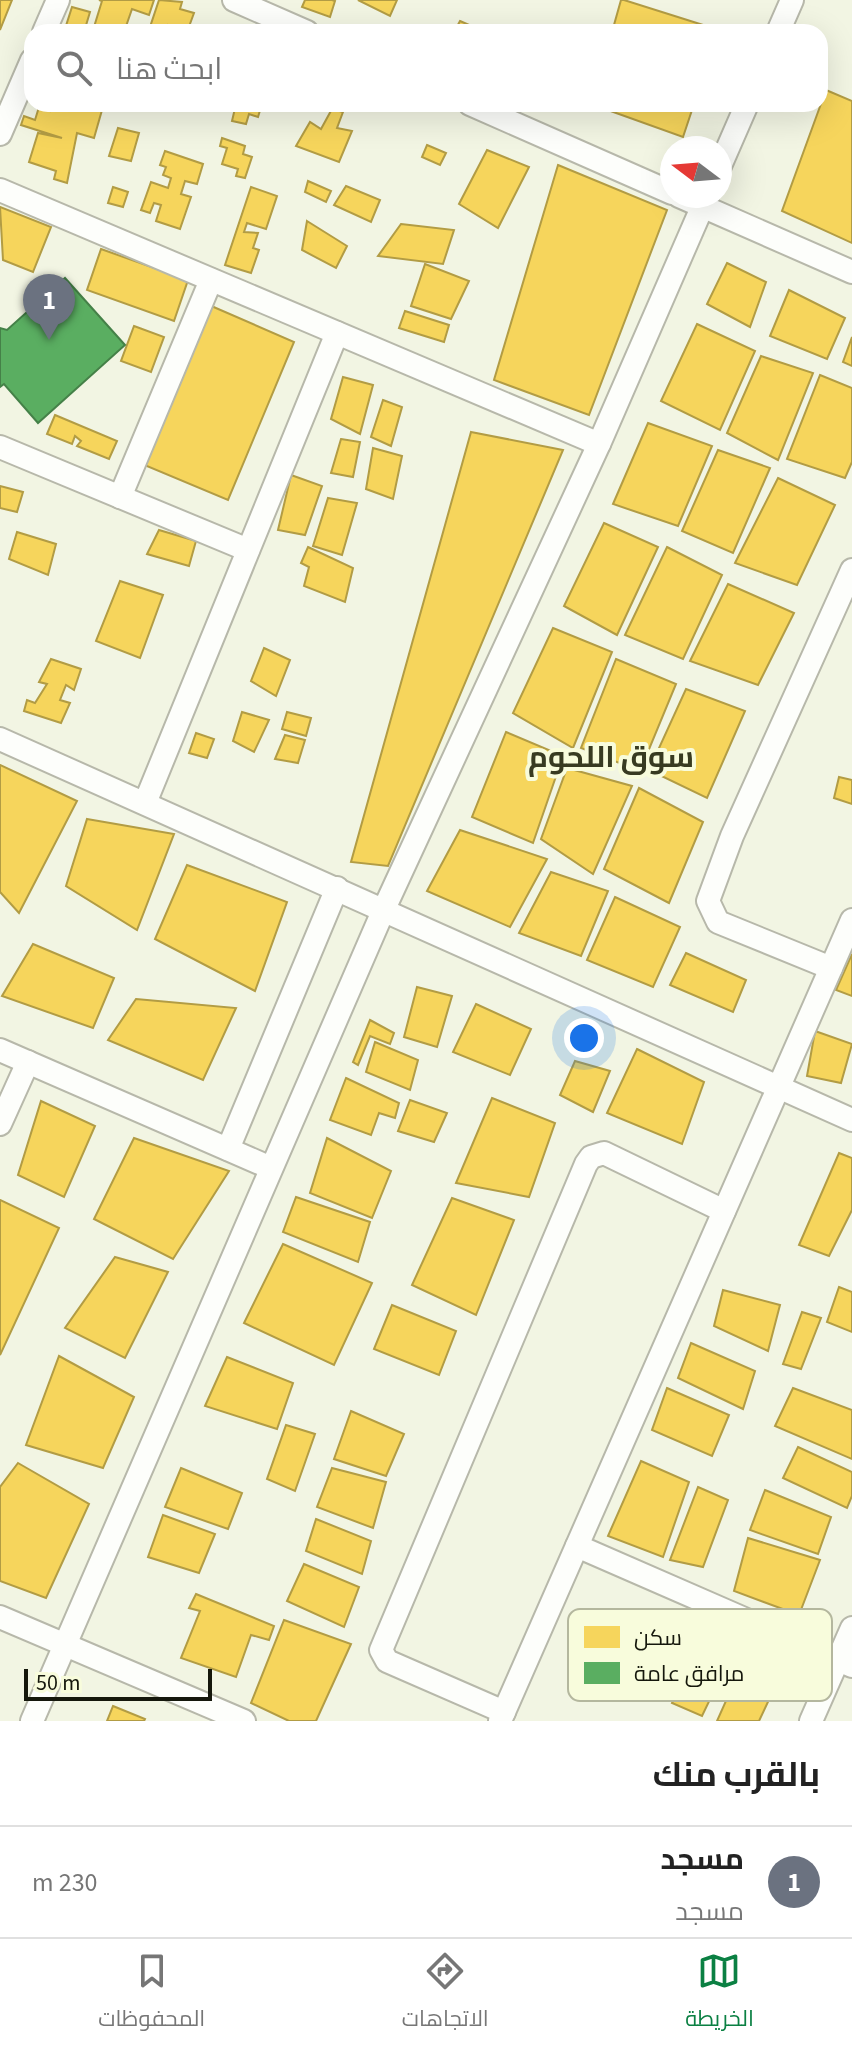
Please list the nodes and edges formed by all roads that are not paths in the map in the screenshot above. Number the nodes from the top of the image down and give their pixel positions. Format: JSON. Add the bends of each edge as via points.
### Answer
{"nodes":[{"id":1,"x":58,"y":0,"type":"edge"},
{"id":2,"x":234,"y":0,"type":"edge"},
{"id":3,"x":792,"y":0,"type":"edge"},
{"id":4,"x":48,"y":24,"type":"edge"},
{"id":5,"x":289,"y":24,"type":"edge"},
{"id":6,"x":782,"y":24,"type":"edge"},
{"id":7,"x":24,"y":78,"type":"edge"},
{"id":8,"x":488,"y":112,"type":"edge"},
{"id":9,"x":744,"y":112,"type":"edge"},
{"id":10,"x":0,"y":134,"type":"edge"},
{"id":11,"x":732,"y":138,"type":"edge"},
{"id":12,"x":660,"y":188,"type":"edge"},
{"id":13,"x":0,"y":190,"type":"edge"},
{"id":14,"x":702,"y":208,"type":"edge"},
{"id":15,"x":719,"y":208,"type":"edge"},
{"id":16,"x":852,"y":272,"type":"edge"},
{"id":17,"x":211,"y":280,"type":"junction"},
{"id":18,"x":337,"y":333,"type":"junction"},
{"id":19,"x":599,"y":444,"type":"junction"},
{"id":20,"x":0,"y":447,"type":"edge"},
{"id":21,"x":120,"y":497,"type":"junction"},
{"id":22,"x":248,"y":550,"type":"junction"},
{"id":23,"x":852,"y":570,"type":"edge"},
{"id":24,"x":0,"y":739,"type":"edge"},
{"id":25,"x":145,"y":803,"type":"junction"},
{"id":26,"x":337,"y":888,"type":"junction"},
{"id":27,"x":384,"y":909,"type":"junction"},
{"id":28,"x":852,"y":920,"type":"edge"},
{"id":29,"x":831,"y":968,"type":"junction"},
{"id":30,"x":0,"y":1050,"type":"edge"},
{"id":31,"x":28,"y":1062,"type":"junction"},
{"id":32,"x":778,"y":1087,"type":"junction"},
{"id":33,"x":6,"y":1092,"type":"edge"},
{"id":34,"x":852,"y":1120,"type":"edge"},
{"id":35,"x":0,"y":1124,"type":"edge"},
{"id":36,"x":228,"y":1149,"type":"junction"},
{"id":37,"x":271,"y":1168,"type":"junction"},
{"id":38,"x":724,"y":1211,"type":"junction"},
{"id":39,"x":577,"y":1546,"type":"junction"},
{"id":40,"x":721,"y":1609,"type":"edge"},
{"id":41,"x":0,"y":1617,"type":"edge"},
{"id":42,"x":852,"y":1628,"type":"edge"},
{"id":43,"x":64,"y":1646,"type":"junction"},
{"id":44,"x":845,"y":1663,"type":"edge"},
{"id":45,"x":832,"y":1685,"type":"edge"},
{"id":46,"x":823,"y":1701,"type":"edge"},
{"id":47,"x":502,"y":1717,"type":"edge"},
{"id":48,"x":32,"y":1721,"type":"edge"},
{"id":49,"x":244,"y":1721,"type":"edge"},
{"id":50,"x":811,"y":1721,"type":"edge"}],
"edges":[{"from":1,"to":4,"type":"street"},
{"from":2,"to":5,"type":"street"},
{"from":3,"to":6,"type":"street"},
{"from":7,"to":10,"type":"street"},
{"from":8,"to":12,"type":"street"},
{"from":9,"to":11,"type":"street"},
{"from":13,"to":17,"type":"street"},
{"from":14,"to":19,"type":"street"},
{"from":15,"to":16,"type":"street"},
{"from":17,"to":18,"type":"street"},
{"from":17,"to":21,"type":"street"},
{"from":18,"to":19,"type":"street"},
{"from":18,"to":22,"type":"street"},
{"from":19,"to":27,"type":"street"},
{"from":20,"to":21,"type":"street"},
{"from":21,"to":22,"type":"street"},
{"from":22,"to":25,"type":"street"},
{"from":23,"to":29,"type":"street","via":[[708,901],[718,922]]},
{"from":24,"to":25,"type":"street"},
{"from":25,"to":26,"type":"street"},
{"from":26,"to":27,"type":"street"},
{"from":26,"to":36,"type":"street"},
{"from":27,"to":32,"type":"street"},
{"from":27,"to":37,"type":"street"},
{"from":28,"to":29,"type":"street"},
{"from":29,"to":32,"type":"street"},
{"from":30,"to":31,"type":"street"},
{"from":31,"to":33,"type":"street"},
{"from":31,"to":36,"type":"street"},
{"from":32,"to":34,"type":"street"},
{"from":32,"to":38,"type":"street"},
{"from":33,"to":35,"type":"street"},
{"from":36,"to":37,"type":"street"},
{"from":37,"to":43,"type":"street"},
{"from":38,"to":39,"type":"street"},
{"from":38,"to":47,"type":"street","via":[[604,1153],[586,1164],[381,1650],[387,1661]]},
{"from":39,"to":40,"type":"street"},
{"from":39,"to":47,"type":"street"},
{"from":41,"to":43,"type":"street"},
{"from":42,"to":44,"type":"street"},
{"from":43,"to":48,"type":"street"},
{"from":43,"to":49,"type":"street"},
{"from":44,"to":45,"type":"street"},
{"from":46,"to":50,"type":"street"}]}
